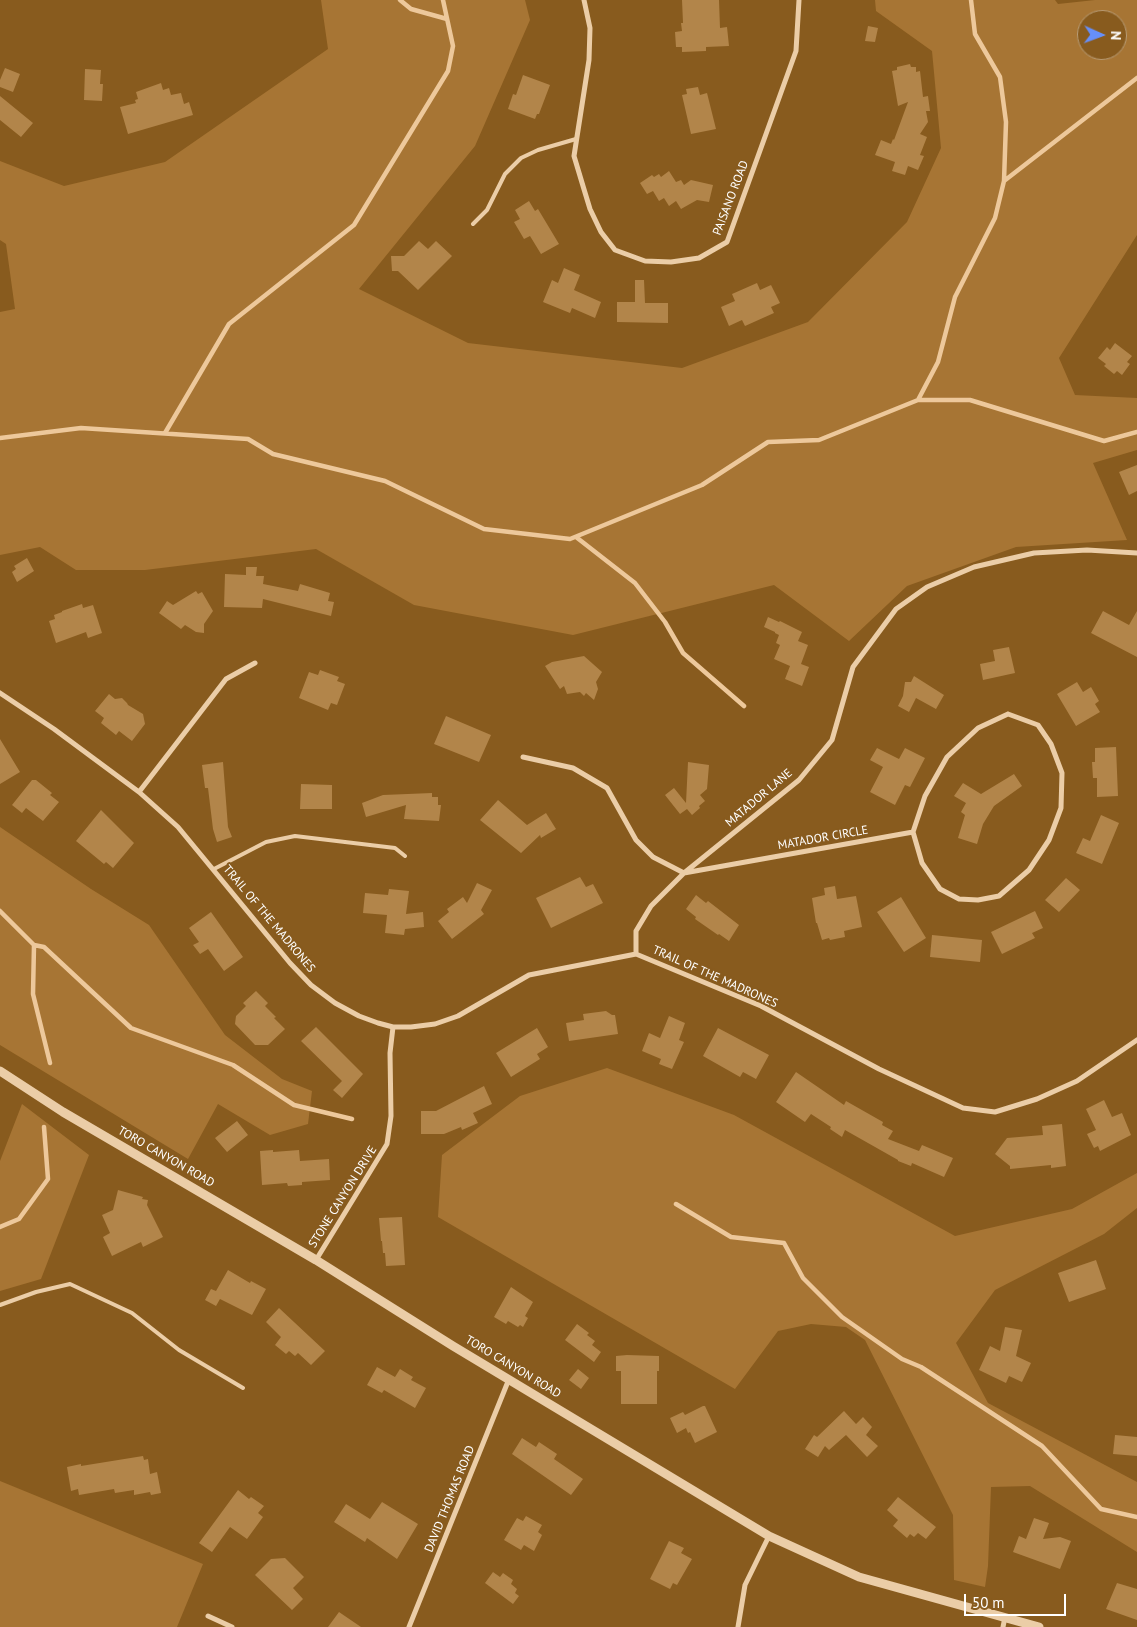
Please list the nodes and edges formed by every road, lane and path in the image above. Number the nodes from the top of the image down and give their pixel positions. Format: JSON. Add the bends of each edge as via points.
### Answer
{"nodes":[{"id":1,"x":584,"y":0,"type":"edge"},
{"id":2,"x":799,"y":0,"type":"edge"},
{"id":3,"x":576,"y":139,"type":"junction"},
{"id":4,"x":473,"y":224,"type":"dead end"},
{"id":5,"x":1137,"y":553,"type":"edge"},
{"id":6,"x":255,"y":662,"type":"dead end"},
{"id":7,"x":0,"y":692,"type":"edge"},
{"id":8,"x":523,"y":757,"type":"dead end"},
{"id":9,"x":139,"y":792,"type":"junction"},
{"id":10,"x":913,"y":832,"type":"junction"},
{"id":11,"x":405,"y":856,"type":"dead end"},
{"id":12,"x":214,"y":869,"type":"junction"},
{"id":13,"x":684,"y":873,"type":"junction"},
{"id":14,"x":636,"y":954,"type":"junction"},
{"id":15,"x":393,"y":1026,"type":"junction"},
{"id":16,"x":1137,"y":1040,"type":"edge"},
{"id":17,"x":0,"y":1071,"type":"edge"},
{"id":18,"x":316,"y":1260,"type":"junction"},
{"id":19,"x":0,"y":1305,"type":"edge"},
{"id":20,"x":509,"y":1379,"type":"junction"},
{"id":21,"x":243,"y":1388,"type":"dead end"},
{"id":22,"x":769,"y":1536,"type":"junction"},
{"id":23,"x":208,"y":1616,"type":"dead end"},
{"id":24,"x":1004,"y":1617,"type":"junction"},
{"id":25,"x":232,"y":1627,"type":"edge"},
{"id":26,"x":409,"y":1627,"type":"edge"},
{"id":27,"x":738,"y":1627,"type":"edge"},
{"id":28,"x":1003,"y":1627,"type":"edge"},
{"id":29,"x":1038,"y":1627,"type":"edge"}],
"edges":[{"from":1,"to":3,"type":"street","name":"PAISANO ROAD","via":[[590,28],[590,60]]},
{"from":2,"to":3,"type":"street","name":"PAISANO ROAD","via":[[796,51],[727,242],[699,258],[671,262],[645,261],[615,250],[601,232],[590,209],[574,156]]},
{"from":3,"to":4,"type":"lane","via":[[521,158],[505,174],[487,210]]},
{"from":5,"to":13,"type":"street","name":"MATADOR LANE","via":[[1087,550],[1034,553],[974,567],[927,587],[896,610],[853,668],[832,740],[799,780]]},
{"from":6,"to":9,"type":"street","via":[[226,679]]},
{"from":7,"to":9,"type":"street","name":"TRAIL OF THE MADRONES"},
{"from":8,"to":13,"type":"street","via":[[573,768],[607,788],[636,840],[653,856]]},
{"from":9,"to":12,"type":"street","name":"TRAIL OF THE MADRONES","via":[[178,827]]},
{"from":10,"to":10,"type":"street","via":[[922,863],[940,889],[959,899],[999,896],[1029,870],[1049,840],[1061,808],[1062,773],[1051,744],[1038,725],[1008,714],[978,728],[947,757],[925,796]]},
{"from":10,"to":13,"type":"street","name":"MATADOR CIRCLE"},
{"from":11,"to":12,"type":"lane","via":[[395,848],[295,836],[266,842]]},
{"from":12,"to":15,"type":"street","name":"TRAIL OF THE MADRONES","via":[[311,985],[335,1003],[378,1023]]},
{"from":13,"to":14,"type":"street","name":"MATADOR LANE","via":[[650,906],[636,931]]},
{"from":14,"to":15,"type":"street","name":"TRAIL OF THE MADRONES","via":[[529,975],[458,1016],[435,1024]]},
{"from":14,"to":16,"type":"street","name":"TRAIL OF THE MADRONES","via":[[761,1006],[878,1069],[964,1108],[995,1112],[1037,1099],[1077,1081]]},
{"from":15,"to":18,"type":"street","name":"STONE CANYON DRIVE","via":[[391,1116],[387,1144]]},
{"from":17,"to":18,"type":"street","name":"TORO CANYON ROAD","via":[[63,1112]]},
{"from":18,"to":20,"type":"street","name":"TORO CANYON ROAD"},
{"from":19,"to":21,"type":"lane","via":[[70,1284],[132,1313],[178,1350]]},
{"from":20,"to":22,"type":"street","name":"TORO CANYON ROAD"},
{"from":20,"to":26,"type":"street","name":"DAVID THOMAS ROAD"},
{"from":22,"to":24,"type":"street","name":"TORO CANYON ROAD","via":[[858,1577]]},
{"from":22,"to":27,"type":"street","via":[[745,1585]]},
{"from":23,"to":25,"type":"street"},
{"from":24,"to":28,"type":"street"},
{"from":24,"to":29,"type":"street","name":"TORO CANYON ROAD"}]}
